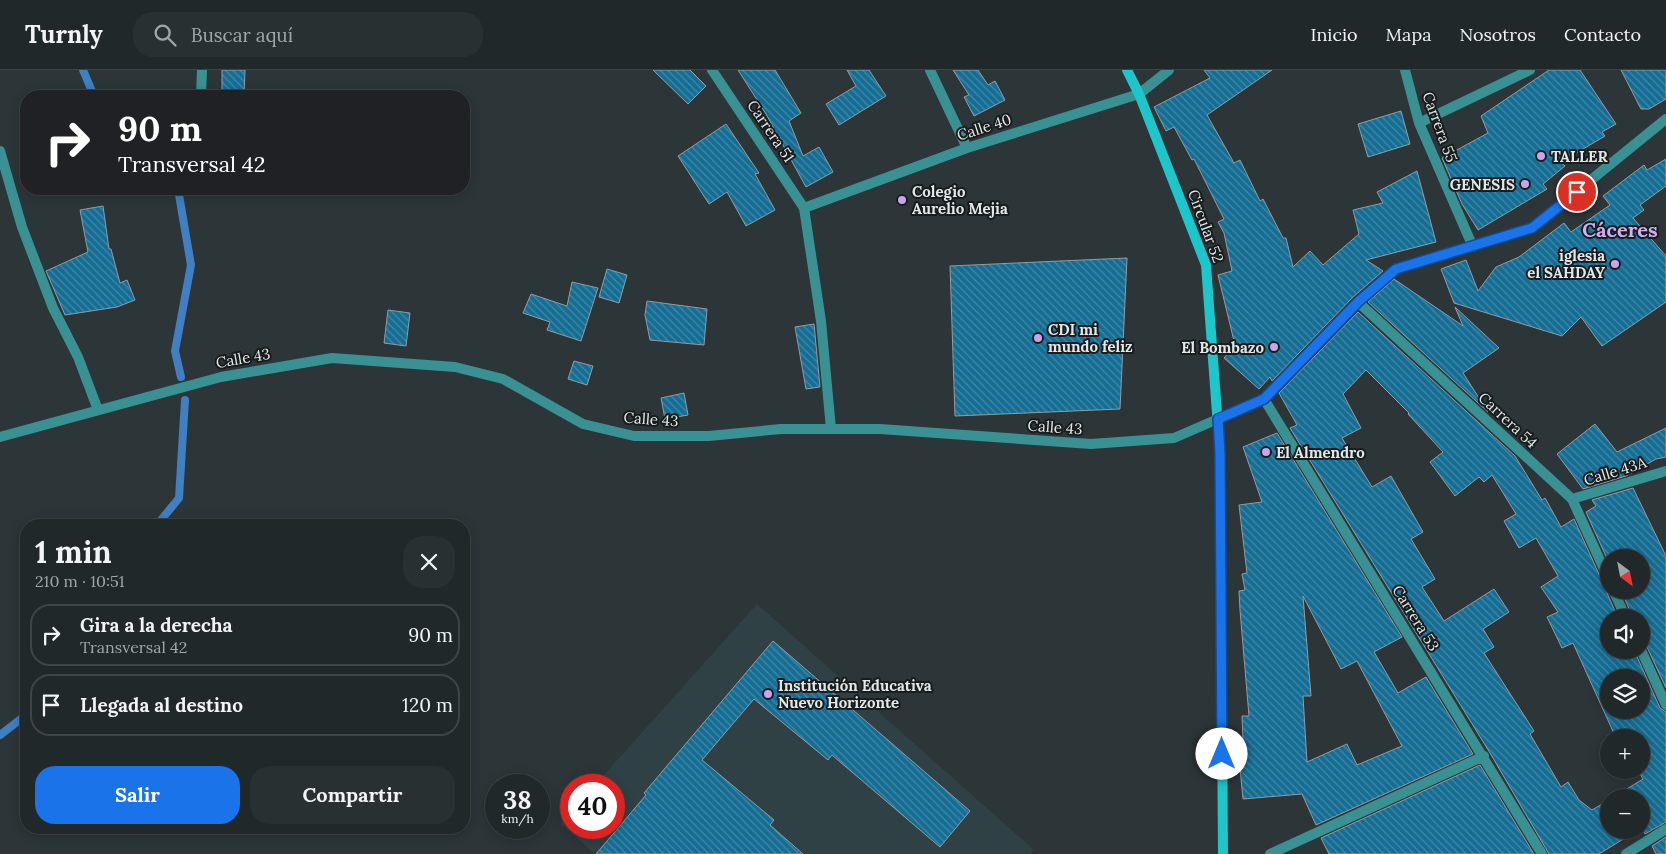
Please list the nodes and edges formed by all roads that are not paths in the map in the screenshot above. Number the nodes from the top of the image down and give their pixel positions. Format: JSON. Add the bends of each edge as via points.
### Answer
{"nodes":[{"id":1,"x":202,"y":70,"type":"edge"},
{"id":2,"x":712,"y":70,"type":"edge"},
{"id":3,"x":930,"y":70,"type":"edge"},
{"id":4,"x":1127,"y":70,"type":"edge"},
{"id":5,"x":1169,"y":70,"type":"edge"},
{"id":6,"x":1406,"y":70,"type":"edge"},
{"id":7,"x":1530,"y":70,"type":"edge"},
{"id":8,"x":200,"y":90,"type":"edge"},
{"id":9,"x":1139,"y":94,"type":"junction"},
{"id":10,"x":1666,"y":119,"type":"edge"},
{"id":11,"x":1419,"y":123,"type":"junction"},
{"id":12,"x":967,"y":148,"type":"junction"},
{"id":13,"x":0,"y":151,"type":"edge"},
{"id":14,"x":804,"y":208,"type":"junction"},
{"id":15,"x":1473,"y":248,"type":"junction"},
{"id":16,"x":1358,"y":302,"type":"junction"},
{"id":17,"x":1264,"y":399,"type":"junction"},
{"id":18,"x":98,"y":410,"type":"junction"},
{"id":19,"x":1218,"y":419,"type":"junction"},
{"id":20,"x":831,"y":429,"type":"junction"},
{"id":21,"x":0,"y":437,"type":"edge"},
{"id":22,"x":1666,"y":471,"type":"edge"},
{"id":23,"x":1572,"y":499,"type":"junction"},
{"id":24,"x":1600,"y":560,"type":"edge"},
{"id":25,"x":1645,"y":659,"type":"edge"},
{"id":26,"x":1666,"y":704,"type":"edge"},
{"id":27,"x":1484,"y":756,"type":"junction"},
{"id":28,"x":1666,"y":829,"type":"edge"},
{"id":29,"x":1223,"y":854,"type":"edge"},
{"id":30,"x":1270,"y":854,"type":"edge"},
{"id":31,"x":1542,"y":854,"type":"edge"},
{"id":32,"x":1626,"y":854,"type":"edge"}],
"edges":[{"from":1,"to":8,"type":"street"},
{"from":2,"to":14,"type":"street","name":"Carrera 51"},
{"from":3,"to":12,"type":"street"},
{"from":4,"to":9,"type":"street","name":"Circular 52"},
{"from":5,"to":9,"type":"street","name":"Calle 40"},
{"from":6,"to":11,"type":"street","name":"Carrera 55"},
{"from":7,"to":11,"type":"street"},
{"from":9,"to":12,"type":"street","name":"Calle 40"},
{"from":9,"to":19,"type":"street","name":"Circular 52","via":[[1206,265]]},
{"from":10,"to":15,"type":"street","via":[[1532,228]]},
{"from":11,"to":15,"type":"street","name":"Carrera 55"},
{"from":12,"to":14,"type":"street","name":"Calle 40"},
{"from":13,"to":18,"type":"street","via":[[39,272]]},
{"from":14,"to":20,"type":"street","via":[[821,321]]},
{"from":15,"to":16,"type":"street","via":[[1396,269]]},
{"from":16,"to":17,"type":"street"},
{"from":16,"to":23,"type":"street","name":"Carrera 54"},
{"from":17,"to":19,"type":"street","name":"Calle 43"},
{"from":17,"to":27,"type":"street","name":"Carrera 53"},
{"from":18,"to":20,"type":"street","name":"Calle 43","via":[[221,377],[332,358],[455,367],[503,379],[584,424],[634,436],[709,436],[781,429]]},
{"from":18,"to":21,"type":"street","name":"Calle 43"},
{"from":19,"to":20,"type":"street","name":"Calle 43","via":[[1174,438],[1091,444],[880,429]]},
{"from":19,"to":29,"type":"street","name":"Circular 52"},
{"from":22,"to":23,"type":"street","name":"Calle 43A"},
{"from":23,"to":24,"type":"street","name":"Carrera 54"},
{"from":25,"to":26,"type":"street"},
{"from":27,"to":30,"type":"street"},
{"from":27,"to":31,"type":"street","name":"Carrera 53"},
{"from":28,"to":32,"type":"street"}]}
